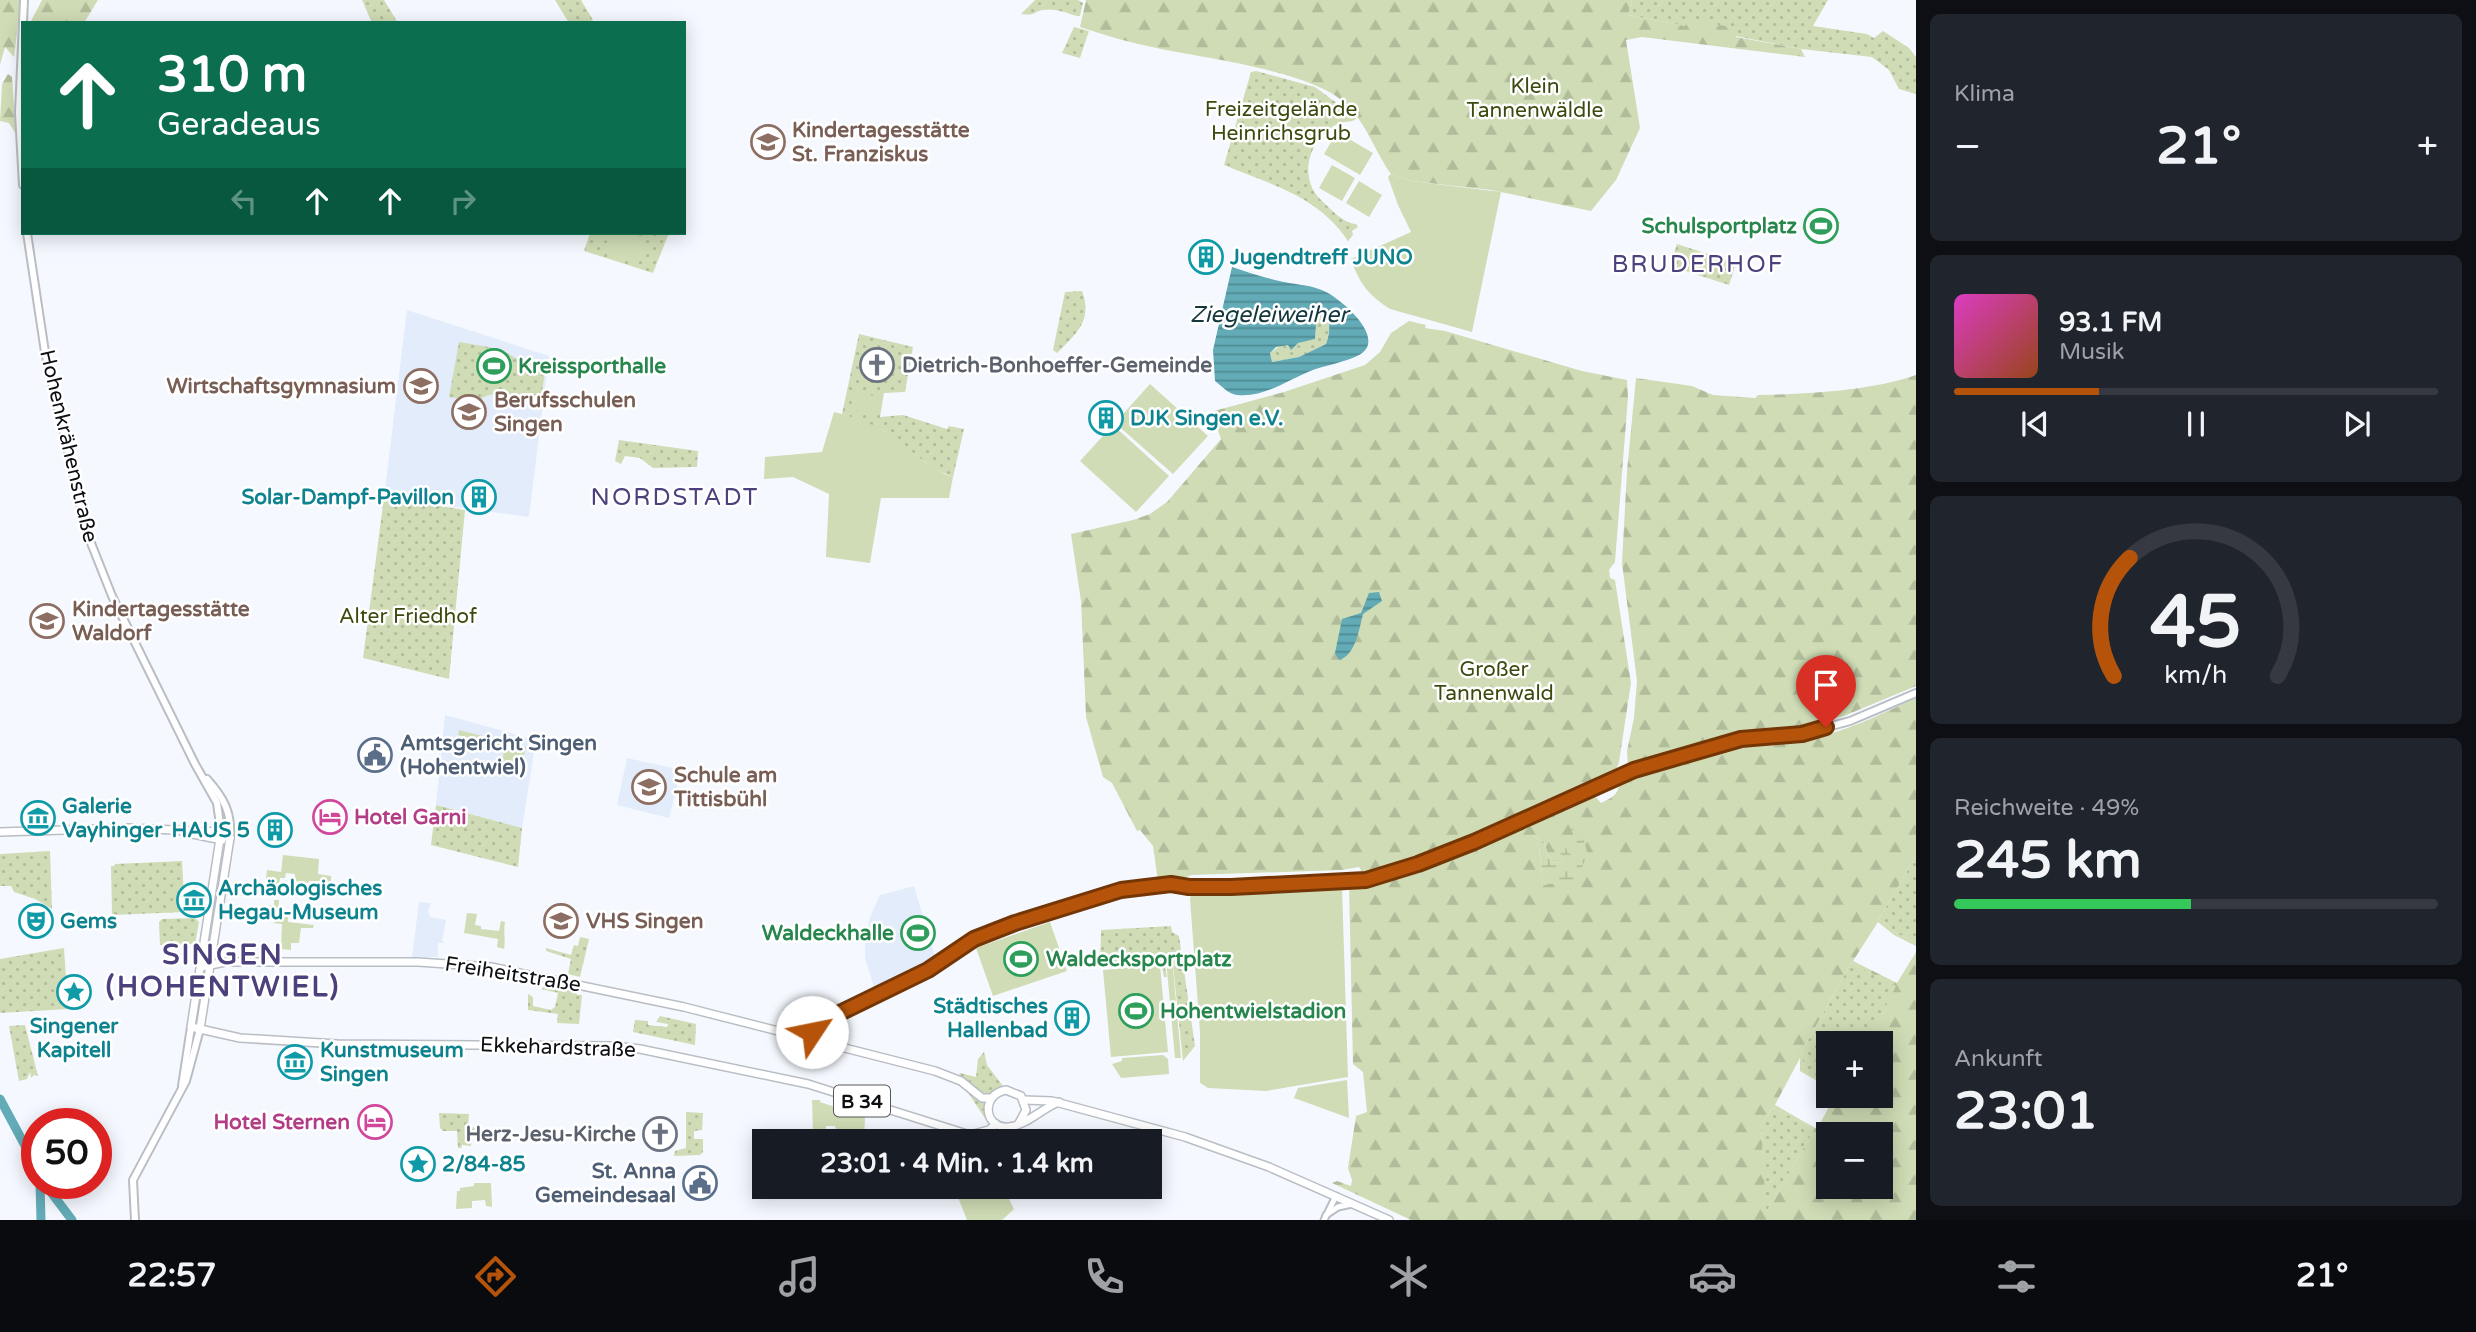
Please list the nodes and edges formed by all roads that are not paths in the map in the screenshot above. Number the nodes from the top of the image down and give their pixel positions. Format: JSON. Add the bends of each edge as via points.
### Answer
{"nodes":[{"id":1,"x":24,"y":0,"type":"edge"},
{"id":2,"x":23,"y":21,"type":"edge"},
{"id":3,"x":21,"y":68,"type":"edge"},
{"id":4,"x":21,"y":149,"type":"edge"},
{"id":5,"x":27,"y":235,"type":"edge"},
{"id":6,"x":1916,"y":693,"type":"edge"},
{"id":7,"x":195,"y":764,"type":"junction"},
{"id":8,"x":217,"y":803,"type":"junction"},
{"id":9,"x":232,"y":811,"type":"junction"},
{"id":10,"x":0,"y":832,"type":"edge"},
{"id":11,"x":220,"y":836,"type":"junction"},
{"id":12,"x":230,"y":838,"type":"junction"},
{"id":13,"x":214,"y":950,"type":"junction"},
{"id":14,"x":225,"y":962,"type":"junction"},
{"id":15,"x":211,"y":964,"type":"junction"},
{"id":16,"x":201,"y":967,"type":"junction"},
{"id":17,"x":813,"y":1026,"type":"junction"},
{"id":18,"x":191,"y":1027,"type":"junction"},
{"id":19,"x":200,"y":1029,"type":"junction"},
{"id":20,"x":797,"y":1035,"type":"junction"},
{"id":21,"x":814,"y":1039,"type":"junction"},
{"id":22,"x":181,"y":1091,"type":"junction"},
{"id":23,"x":991,"y":1098,"type":"junction"},
{"id":24,"x":1024,"y":1100,"type":"junction"},
{"id":25,"x":1059,"y":1102,"type":"junction"},
{"id":26,"x":1019,"y":1123,"type":"junction"},
{"id":27,"x":996,"y":1124,"type":"junction"},
{"id":28,"x":1336,"y":1196,"type":"junction"},
{"id":29,"x":1354,"y":1204,"type":"junction"},
{"id":30,"x":1325,"y":1218,"type":"edge"},
{"id":31,"x":135,"y":1220,"type":"edge"},
{"id":32,"x":1389,"y":1220,"type":"edge"}],
"edges":[{"from":1,"to":2,"type":"main road"},
{"from":3,"to":4,"type":"main road"},
{"from":5,"to":7,"type":"main road","name":"Hohenkrähenstraße","via":[[45,352],[87,533],[112,596]]},
{"from":6,"to":17,"type":"main road","via":[[1850,721],[1802,734],[1741,739],[1634,770],[1474,842],[1366,880],[1231,887],[1171,884],[1121,890],[1015,923],[963,945],[928,970]]},
{"from":7,"to":8,"type":"main road","name":"Hohenkrähenstraße"},
{"from":7,"to":9,"type":"main road","name":"Hohenkrähenstraße"},
{"from":8,"to":9,"type":"main road"},
{"from":8,"to":11,"type":"main road","name":"Hohenkrähenstraße"},
{"from":9,"to":12,"type":"main road","name":"Hohenkrähenstraße"},
{"from":10,"to":11,"type":"main road","via":[[128,828]]},
{"from":11,"to":12,"type":"main road"},
{"from":11,"to":16,"type":"main road"},
{"from":12,"to":13,"type":"main road"},
{"from":13,"to":14,"type":"main road"},
{"from":13,"to":15,"type":"main road"},
{"from":14,"to":15,"type":"main road","name":"Freiheitstraße","number":"B 34"},
{"from":14,"to":20,"type":"main road","name":"Freiheitstraße","number":"B 34","via":[[418,962],[491,967]]},
{"from":15,"to":16,"type":"main road","name":"Freiheitstraße","number":"B 34"},
{"from":15,"to":19,"type":"main road"},
{"from":16,"to":18,"type":"main road"},
{"from":17,"to":20,"type":"main road"},
{"from":17,"to":21,"type":"main road"},
{"from":18,"to":19,"type":"main road","name":"Ekkehardstraße","number":"B 34"},
{"from":18,"to":22,"type":"main road"},
{"from":19,"to":22,"type":"main road"},
{"from":19,"to":27,"type":"main road","name":"Ekkehardstraße","number":"B 34","via":[[240,1038],[337,1044],[627,1047],[808,1084],[970,1135]]},
{"from":20,"to":21,"type":"main road","number":"B 34"},
{"from":21,"to":23,"type":"main road","number":"B 34","via":[[950,1076],[979,1096]]},
{"from":22,"to":31,"type":"main road","via":[[133,1180]]},
{"from":23,"to":24,"type":"main road","via":[[1006,1090],[1017,1092]]},
{"from":23,"to":27,"type":"main road","via":[[988,1110]]},
{"from":24,"to":25,"type":"main road"},
{"from":24,"to":26,"type":"main road","via":[[1025,1114]]},
{"from":25,"to":26,"type":"main road","number":"B 34"},
{"from":25,"to":28,"type":"main road","via":[[1185,1137]]},
{"from":26,"to":27,"type":"main road","number":"B 34","via":[[1007,1128]]},
{"from":28,"to":29,"type":"main road"},
{"from":28,"to":30,"type":"street"},
{"from":29,"to":30,"type":"street","via":[[1338,1207]]},
{"from":29,"to":32,"type":"main road"}]}
